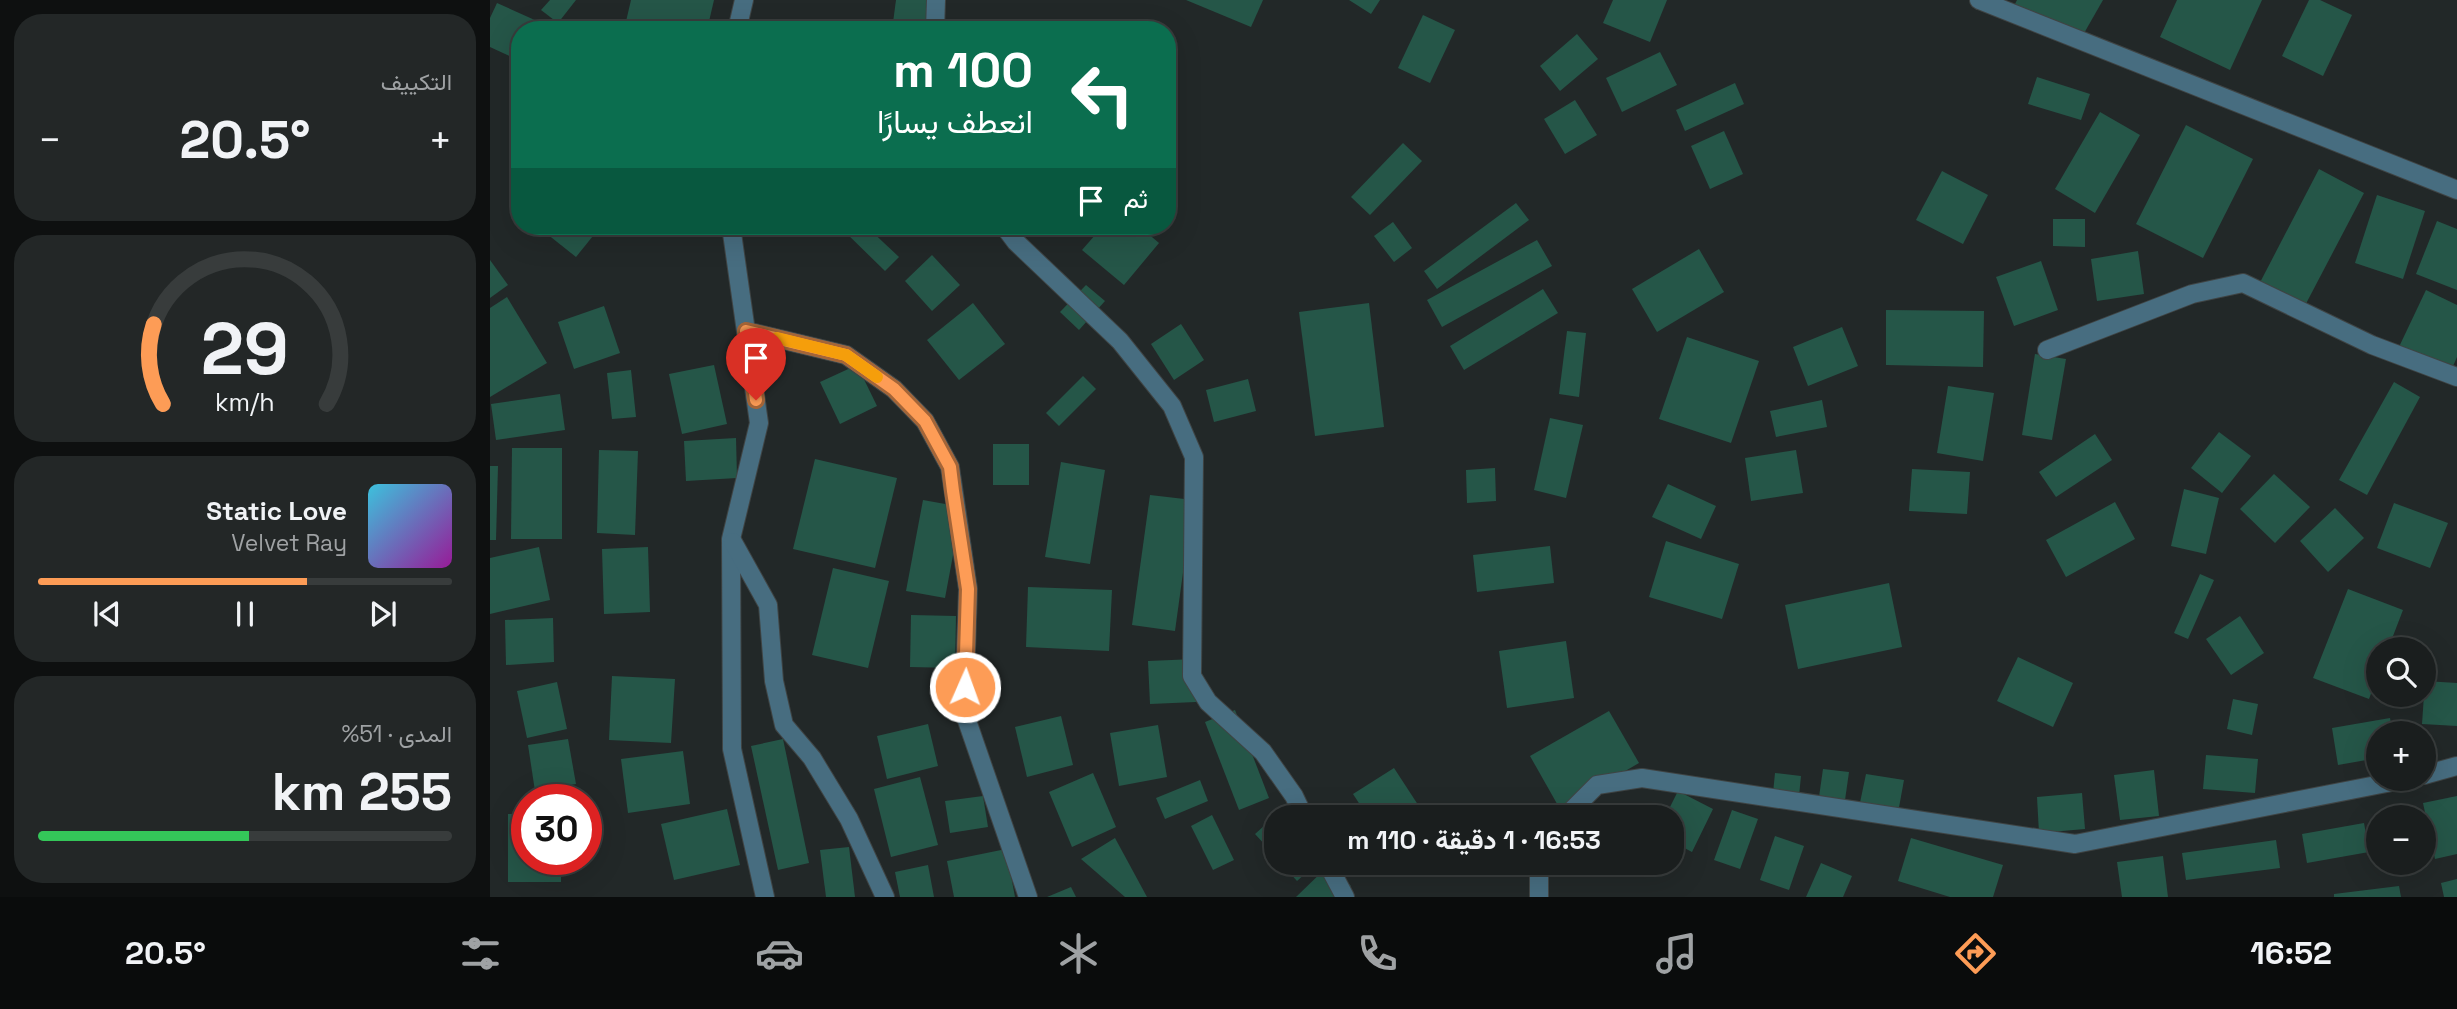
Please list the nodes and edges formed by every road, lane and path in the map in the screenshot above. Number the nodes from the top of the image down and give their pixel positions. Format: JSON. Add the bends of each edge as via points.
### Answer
{"nodes":[{"id":1,"x":744,"y":0,"type":"edge"},
{"id":2,"x":936,"y":0,"type":"edge"},
{"id":3,"x":1979,"y":0,"type":"edge"},
{"id":4,"x":739,"y":21,"type":"edge"},
{"id":5,"x":935,"y":21,"type":"edge"},
{"id":6,"x":2457,"y":190,"type":"edge"},
{"id":7,"x":732,"y":235,"type":"edge"},
{"id":8,"x":1011,"y":235,"type":"edge"},
{"id":9,"x":746,"y":331,"type":"junction"},
{"id":10,"x":2048,"y":350,"type":"dead end"},
{"id":11,"x":2457,"y":377,"type":"edge"},
{"id":12,"x":731,"y":539,"type":"junction"},
{"id":13,"x":2457,"y":766,"type":"edge"},
{"id":14,"x":2436,"y":772,"type":"edge"},
{"id":15,"x":2366,"y":787,"type":"edge"},
{"id":16,"x":1298,"y":805,"type":"edge"},
{"id":17,"x":1577,"y":805,"type":"edge"},
{"id":18,"x":1333,"y":875,"type":"edge"},
{"id":19,"x":1539,"y":875,"type":"edge"},
{"id":20,"x":765,"y":897,"type":"edge"},
{"id":21,"x":885,"y":897,"type":"edge"},
{"id":22,"x":1028,"y":897,"type":"edge"},
{"id":23,"x":1345,"y":897,"type":"edge"},
{"id":24,"x":1539,"y":897,"type":"edge"}],
"edges":[{"from":1,"to":4,"type":"street"},
{"from":2,"to":5,"type":"street"},
{"from":3,"to":6,"type":"street"},
{"from":7,"to":9,"type":"street"},
{"from":8,"to":16,"type":"street","via":[[1120,341],[1172,406],[1194,457],[1192,676],[1208,702],[1263,752]]},
{"from":9,"to":12,"type":"street","via":[[759,423]]},
{"from":9,"to":22,"type":"street","via":[[846,355],[894,389],[925,421],[950,467],[968,589],[964,712]]},
{"from":10,"to":11,"type":"street","via":[[2192,294],[2243,283],[2372,345]]},
{"from":12,"to":20,"type":"street","via":[[732,749]]},
{"from":12,"to":21,"type":"street","via":[[768,605],[774,681],[784,725],[812,758],[849,819]]},
{"from":13,"to":14,"type":"street"},
{"from":15,"to":17,"type":"street","via":[[2075,844],[1642,778],[1597,785]]},
{"from":18,"to":23,"type":"street"},
{"from":19,"to":24,"type":"street"}]}
